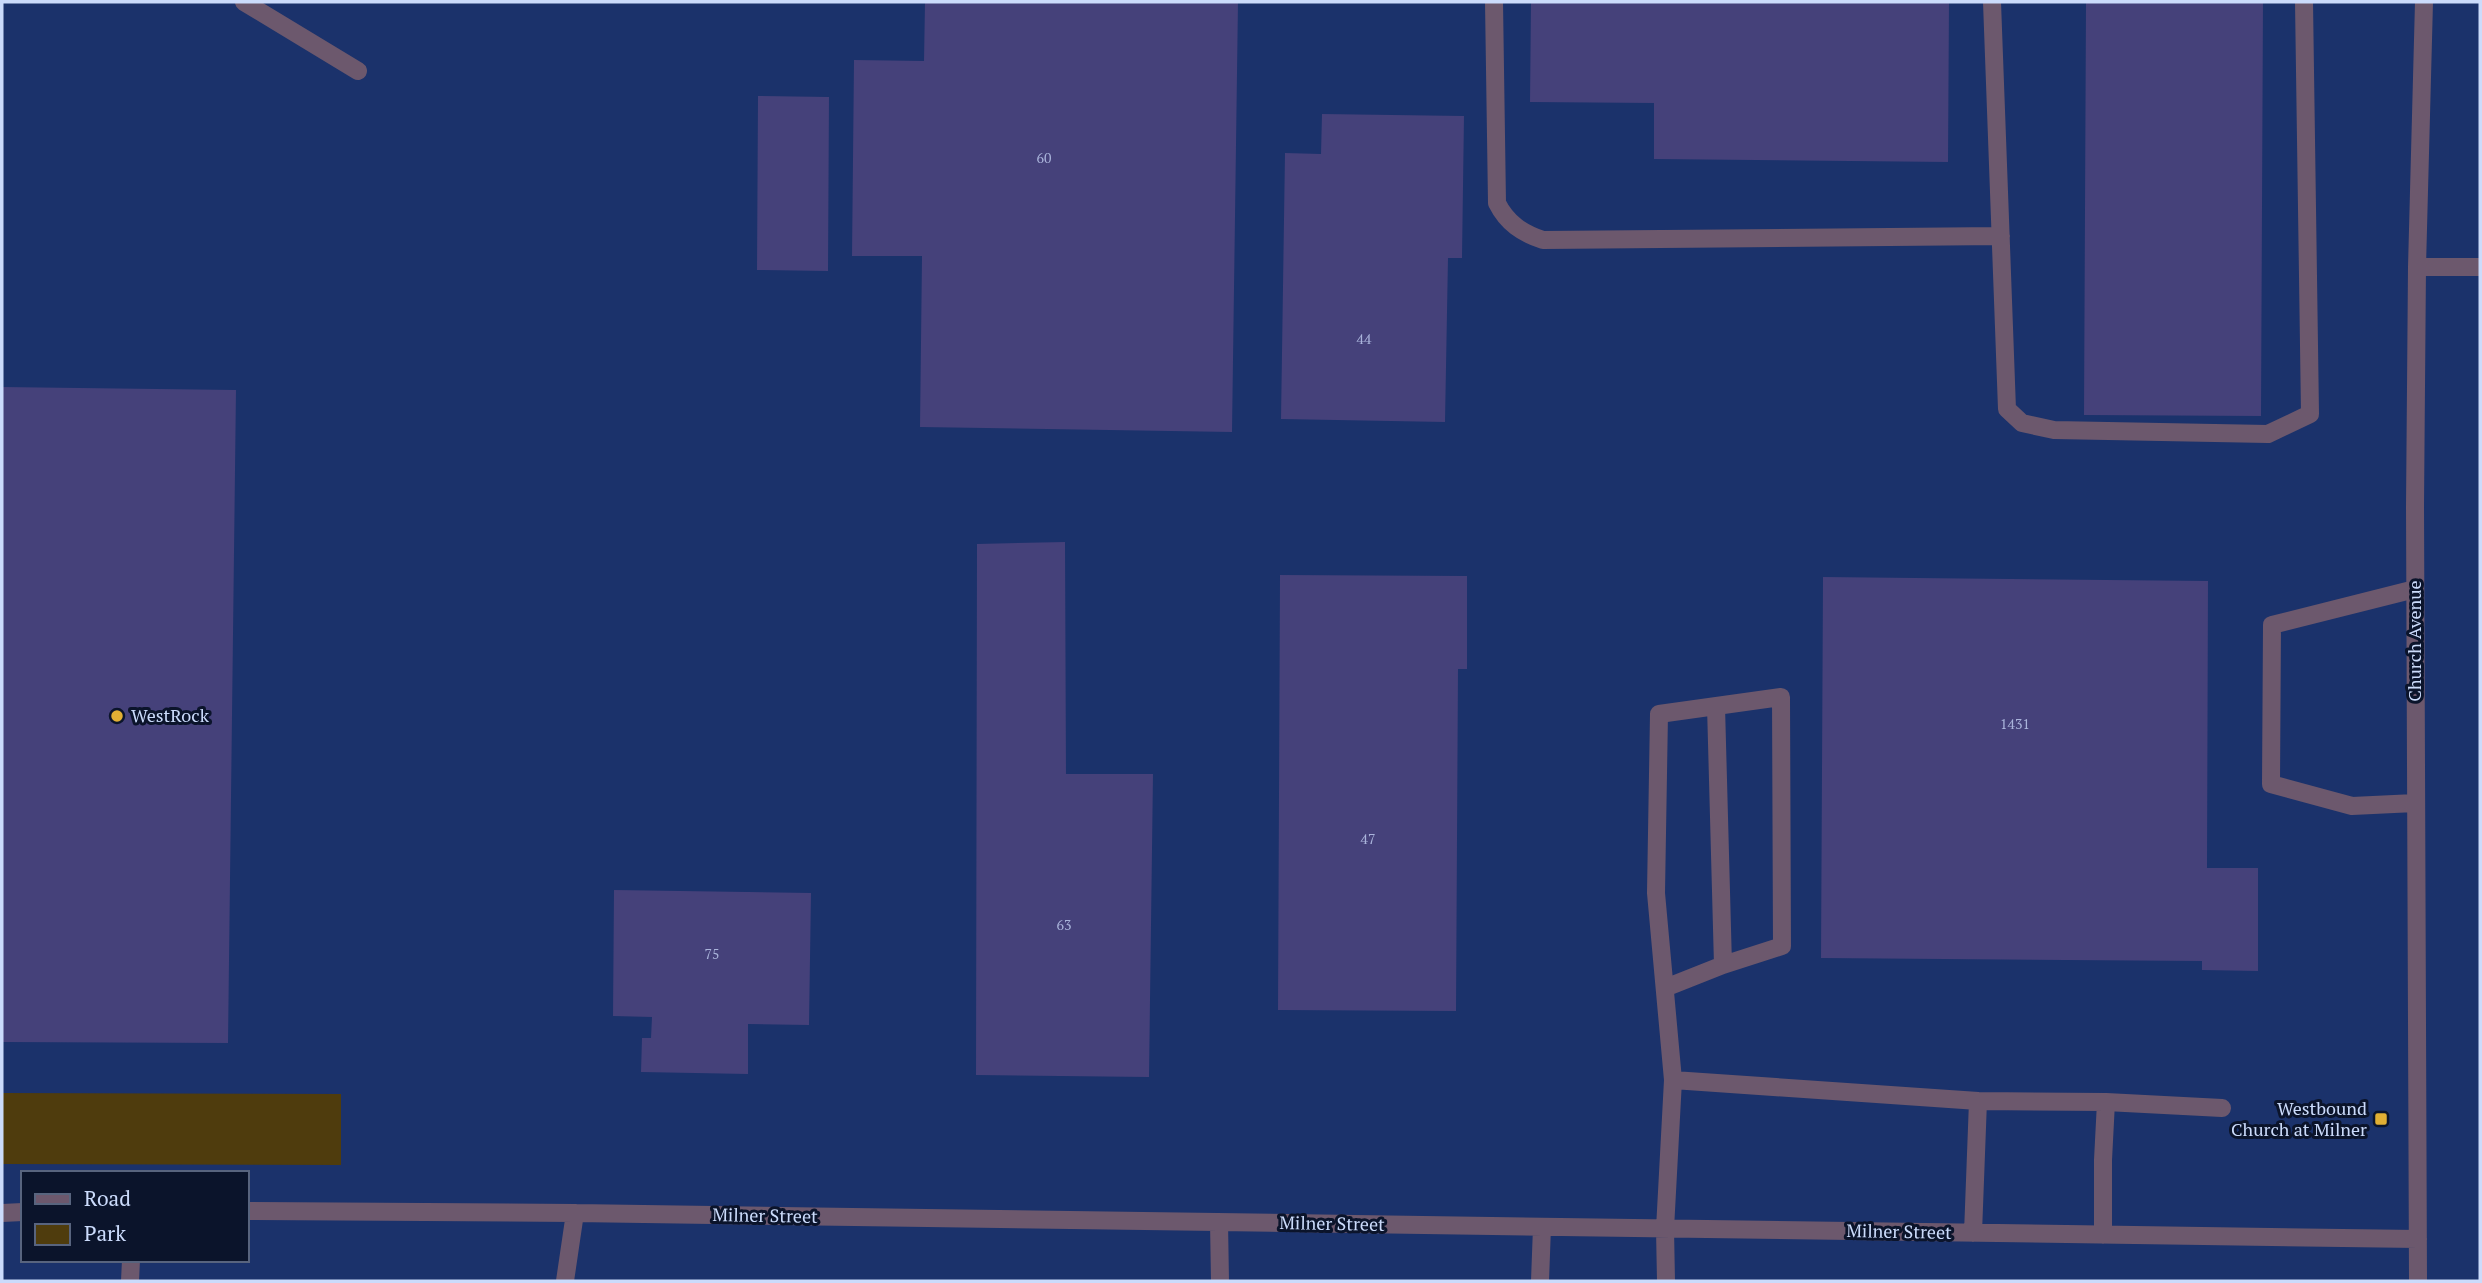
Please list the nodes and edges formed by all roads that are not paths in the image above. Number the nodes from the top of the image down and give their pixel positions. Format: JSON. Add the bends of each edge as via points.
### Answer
{"nodes":[{"id":1,"x":244,"y":2,"type":"edge"},
{"id":2,"x":1494,"y":2,"type":"edge"},
{"id":3,"x":1992,"y":2,"type":"edge"},
{"id":4,"x":2304,"y":2,"type":"edge"},
{"id":5,"x":2424,"y":2,"type":"edge"},
{"id":6,"x":358,"y":71,"type":"dead end"},
{"id":7,"x":2001,"y":236,"type":"junction"},
{"id":8,"x":2417,"y":267,"type":"junction"},
{"id":9,"x":2480,"y":267,"type":"edge"},
{"id":10,"x":2415,"y":589,"type":"junction"},
{"id":11,"x":1716,"y":706,"type":"junction"},
{"id":12,"x":2415,"y":803,"type":"junction"},
{"id":13,"x":1723,"y":965,"type":"junction"},
{"id":14,"x":1665,"y":988,"type":"junction"},
{"id":15,"x":1673,"y":1080,"type":"junction"},
{"id":16,"x":1978,"y":1101,"type":"junction"},
{"id":17,"x":2106,"y":1102,"type":"junction"},
{"id":18,"x":2221,"y":1108,"type":"dead end"},
{"id":19,"x":21,"y":1212,"type":"edge"},
{"id":20,"x":248,"y":1212,"type":"edge"},
{"id":21,"x":2,"y":1213,"type":"edge"},
{"id":22,"x":575,"y":1213,"type":"junction"},
{"id":23,"x":1219,"y":1222,"type":"junction"},
{"id":24,"x":1542,"y":1227,"type":"junction"},
{"id":25,"x":1665,"y":1229,"type":"junction"},
{"id":26,"x":1973,"y":1233,"type":"junction"},
{"id":27,"x":2103,"y":1235,"type":"junction"},
{"id":28,"x":2418,"y":1239,"type":"junction"},
{"id":29,"x":131,"y":1262,"type":"edge"},
{"id":30,"x":130,"y":1281,"type":"edge"},
{"id":31,"x":565,"y":1281,"type":"edge"},
{"id":32,"x":1220,"y":1281,"type":"edge"},
{"id":33,"x":1540,"y":1281,"type":"edge"},
{"id":34,"x":1666,"y":1281,"type":"edge"},
{"id":35,"x":2417,"y":1281,"type":"edge"}],
"edges":[{"from":1,"to":6,"type":"street"},
{"from":2,"to":7,"type":"street","via":[[1497,203],[1502,214],[1526,235],[1542,240]]},
{"from":3,"to":7,"type":"street"},
{"from":4,"to":7,"type":"street","via":[[2310,414],[2268,434],[2054,430],[2022,423],[2007,409]]},
{"from":5,"to":8,"type":"street","name":"Church Avenue"},
{"from":8,"to":9,"type":"street"},
{"from":8,"to":10,"type":"street","name":"Church Avenue"},
{"from":10,"to":12,"type":"street","name":"Church Avenue"},
{"from":10,"to":12,"type":"street","via":[[2272,625],[2271,784],[2352,806]]},
{"from":11,"to":13,"type":"street"},
{"from":11,"to":13,"type":"street","via":[[1781,697],[1782,946]]},
{"from":11,"to":14,"type":"street","via":[[1659,714],[1656,893]]},
{"from":12,"to":28,"type":"street","name":"Church Avenue"},
{"from":13,"to":14,"type":"street"},
{"from":14,"to":15,"type":"street"},
{"from":15,"to":16,"type":"street"},
{"from":15,"to":25,"type":"street"},
{"from":16,"to":17,"type":"street"},
{"from":16,"to":26,"type":"street"},
{"from":17,"to":18,"type":"street"},
{"from":17,"to":27,"type":"street"},
{"from":19,"to":21,"type":"street"},
{"from":20,"to":22,"type":"street","name":"Milner Street"},
{"from":22,"to":23,"type":"street","name":"Milner Street"},
{"from":22,"to":31,"type":"street"},
{"from":23,"to":24,"type":"street","name":"Milner Street"},
{"from":23,"to":32,"type":"street"},
{"from":24,"to":25,"type":"street","name":"Milner Street"},
{"from":24,"to":33,"type":"street"},
{"from":25,"to":26,"type":"street","name":"Milner Street"},
{"from":25,"to":34,"type":"street"},
{"from":26,"to":27,"type":"street","name":"Milner Street"},
{"from":27,"to":28,"type":"street","name":"Milner Street"},
{"from":28,"to":35,"type":"street","name":"Church Avenue"},
{"from":29,"to":30,"type":"street"}]}
